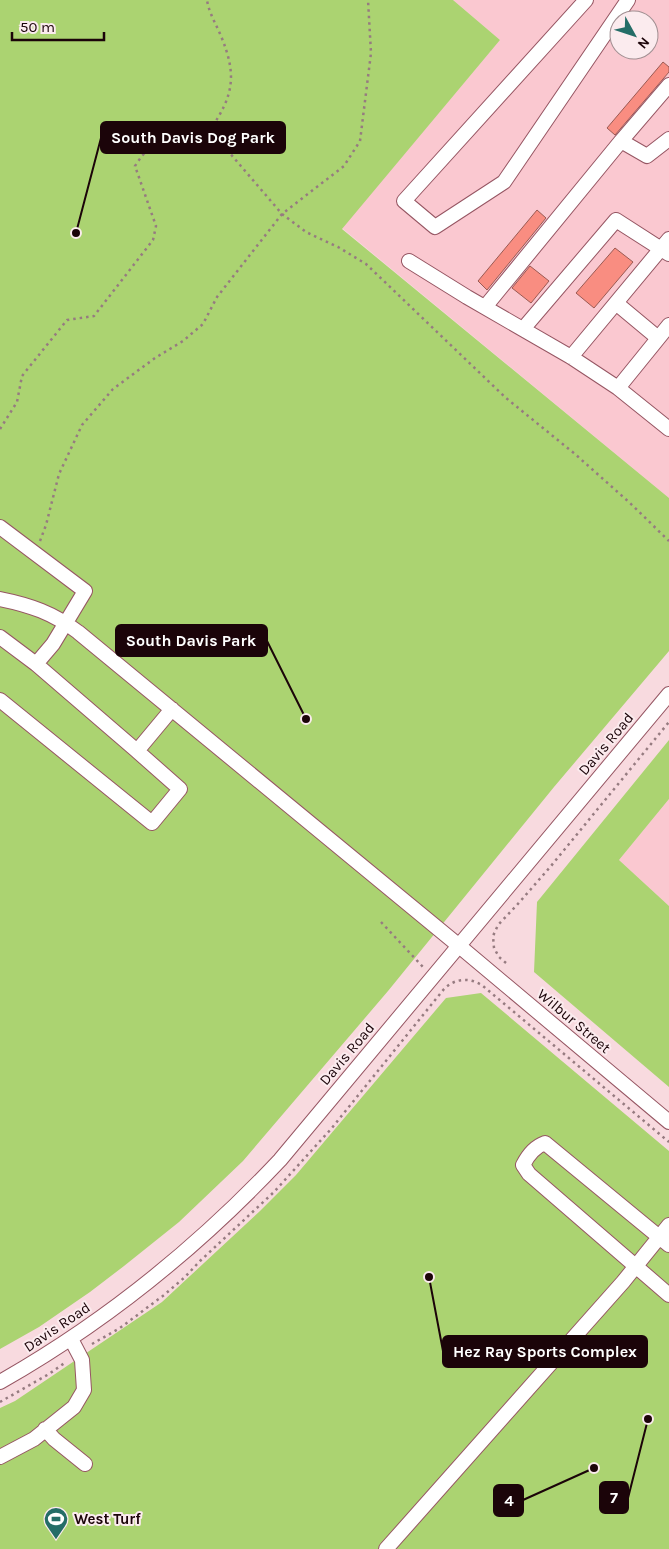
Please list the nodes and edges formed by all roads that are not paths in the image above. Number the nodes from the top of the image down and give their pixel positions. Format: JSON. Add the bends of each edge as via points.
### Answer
{"nodes":[{"id":1,"x":586,"y":0,"type":"edge"},
{"id":2,"x":628,"y":0,"type":"edge"},
{"id":3,"x":669,"y":85,"type":"edge"},
{"id":4,"x":669,"y":139,"type":"edge"},
{"id":5,"x":621,"y":141,"type":"junction"},
{"id":6,"x":666,"y":247,"type":"edge"},
{"id":7,"x":409,"y":261,"type":"dead end"},
{"id":8,"x":616,"y":303,"type":"junction"},
{"id":9,"x":485,"y":307,"type":"junction"},
{"id":10,"x":669,"y":325,"type":"edge"},
{"id":11,"x":523,"y":329,"type":"junction"},
{"id":12,"x":658,"y":338,"type":"junction"},
{"id":13,"x":572,"y":357,"type":"junction"},
{"id":14,"x":618,"y":388,"type":"junction"},
{"id":15,"x":669,"y":429,"type":"edge"},
{"id":16,"x":0,"y":527,"type":"edge"},
{"id":17,"x":0,"y":598,"type":"edge"},
{"id":18,"x":66,"y":624,"type":"junction"},
{"id":19,"x":0,"y":637,"type":"edge"},
{"id":20,"x":36,"y":664,"type":"junction"},
{"id":21,"x":669,"y":694,"type":"edge"},
{"id":22,"x":0,"y":700,"type":"edge"},
{"id":23,"x":172,"y":708,"type":"junction"},
{"id":24,"x":137,"y":751,"type":"junction"},
{"id":25,"x":458,"y":945,"type":"junction"},
{"id":26,"x":669,"y":1122,"type":"edge"},
{"id":27,"x":669,"y":1225,"type":"edge"},
{"id":28,"x":664,"y":1241,"type":"edge"},
{"id":29,"x":636,"y":1267,"type":"junction"},
{"id":30,"x":669,"y":1295,"type":"edge"},
{"id":31,"x":71,"y":1339,"type":"junction"},
{"id":32,"x":0,"y":1382,"type":"edge"},
{"id":33,"x":45,"y":1430,"type":"junction"},
{"id":34,"x":0,"y":1457,"type":"edge"},
{"id":35,"x":85,"y":1464,"type":"dead end"},
{"id":36,"x":386,"y":1549,"type":"edge"}],
"edges":[{"from":1,"to":2,"type":"street","via":[[404,201],[435,227],[504,182]]},
{"from":3,"to":5,"type":"street"},
{"from":4,"to":5,"type":"street","via":[[647,156]]},
{"from":5,"to":9,"type":"street"},
{"from":6,"to":8,"type":"street"},
{"from":6,"to":11,"type":"street","via":[[616,220]]},
{"from":7,"to":9,"type":"street"},
{"from":8,"to":12,"type":"street"},
{"from":8,"to":13,"type":"street"},
{"from":9,"to":11,"type":"street"},
{"from":10,"to":12,"type":"street"},
{"from":11,"to":13,"type":"street"},
{"from":12,"to":14,"type":"street"},
{"from":13,"to":14,"type":"street"},
{"from":14,"to":15,"type":"street"},
{"from":16,"to":18,"type":"street","via":[[86,591]]},
{"from":17,"to":18,"type":"street","name":"Wilbur Street","via":[[25,604]]},
{"from":18,"to":20,"type":"street"},
{"from":18,"to":23,"type":"street","name":"Wilbur Street"},
{"from":19,"to":20,"type":"street"},
{"from":20,"to":24,"type":"street"},
{"from":21,"to":25,"type":"street","name":"Davis Road"},
{"from":22,"to":24,"type":"street","via":[[152,823],[180,789]]},
{"from":23,"to":24,"type":"street"},
{"from":23,"to":25,"type":"street","name":"Wilbur Street"},
{"from":25,"to":26,"type":"street","name":"Wilbur Street"},
{"from":25,"to":31,"type":"street","name":"Davis Road","via":[[280,1160],[244,1198],[144,1286]]},
{"from":27,"to":28,"type":"street"},
{"from":28,"to":29,"type":"street"},
{"from":28,"to":29,"type":"street","via":[[546,1143],[527,1156],[523,1165],[529,1174]]},
{"from":29,"to":30,"type":"street"},
{"from":29,"to":36,"type":"street"},
{"from":31,"to":32,"type":"street","name":"Davis Road"},
{"from":31,"to":33,"type":"street","via":[[82,1360],[84,1390],[74,1407]]},
{"from":33,"to":34,"type":"street"},
{"from":33,"to":35,"type":"street"}]}
